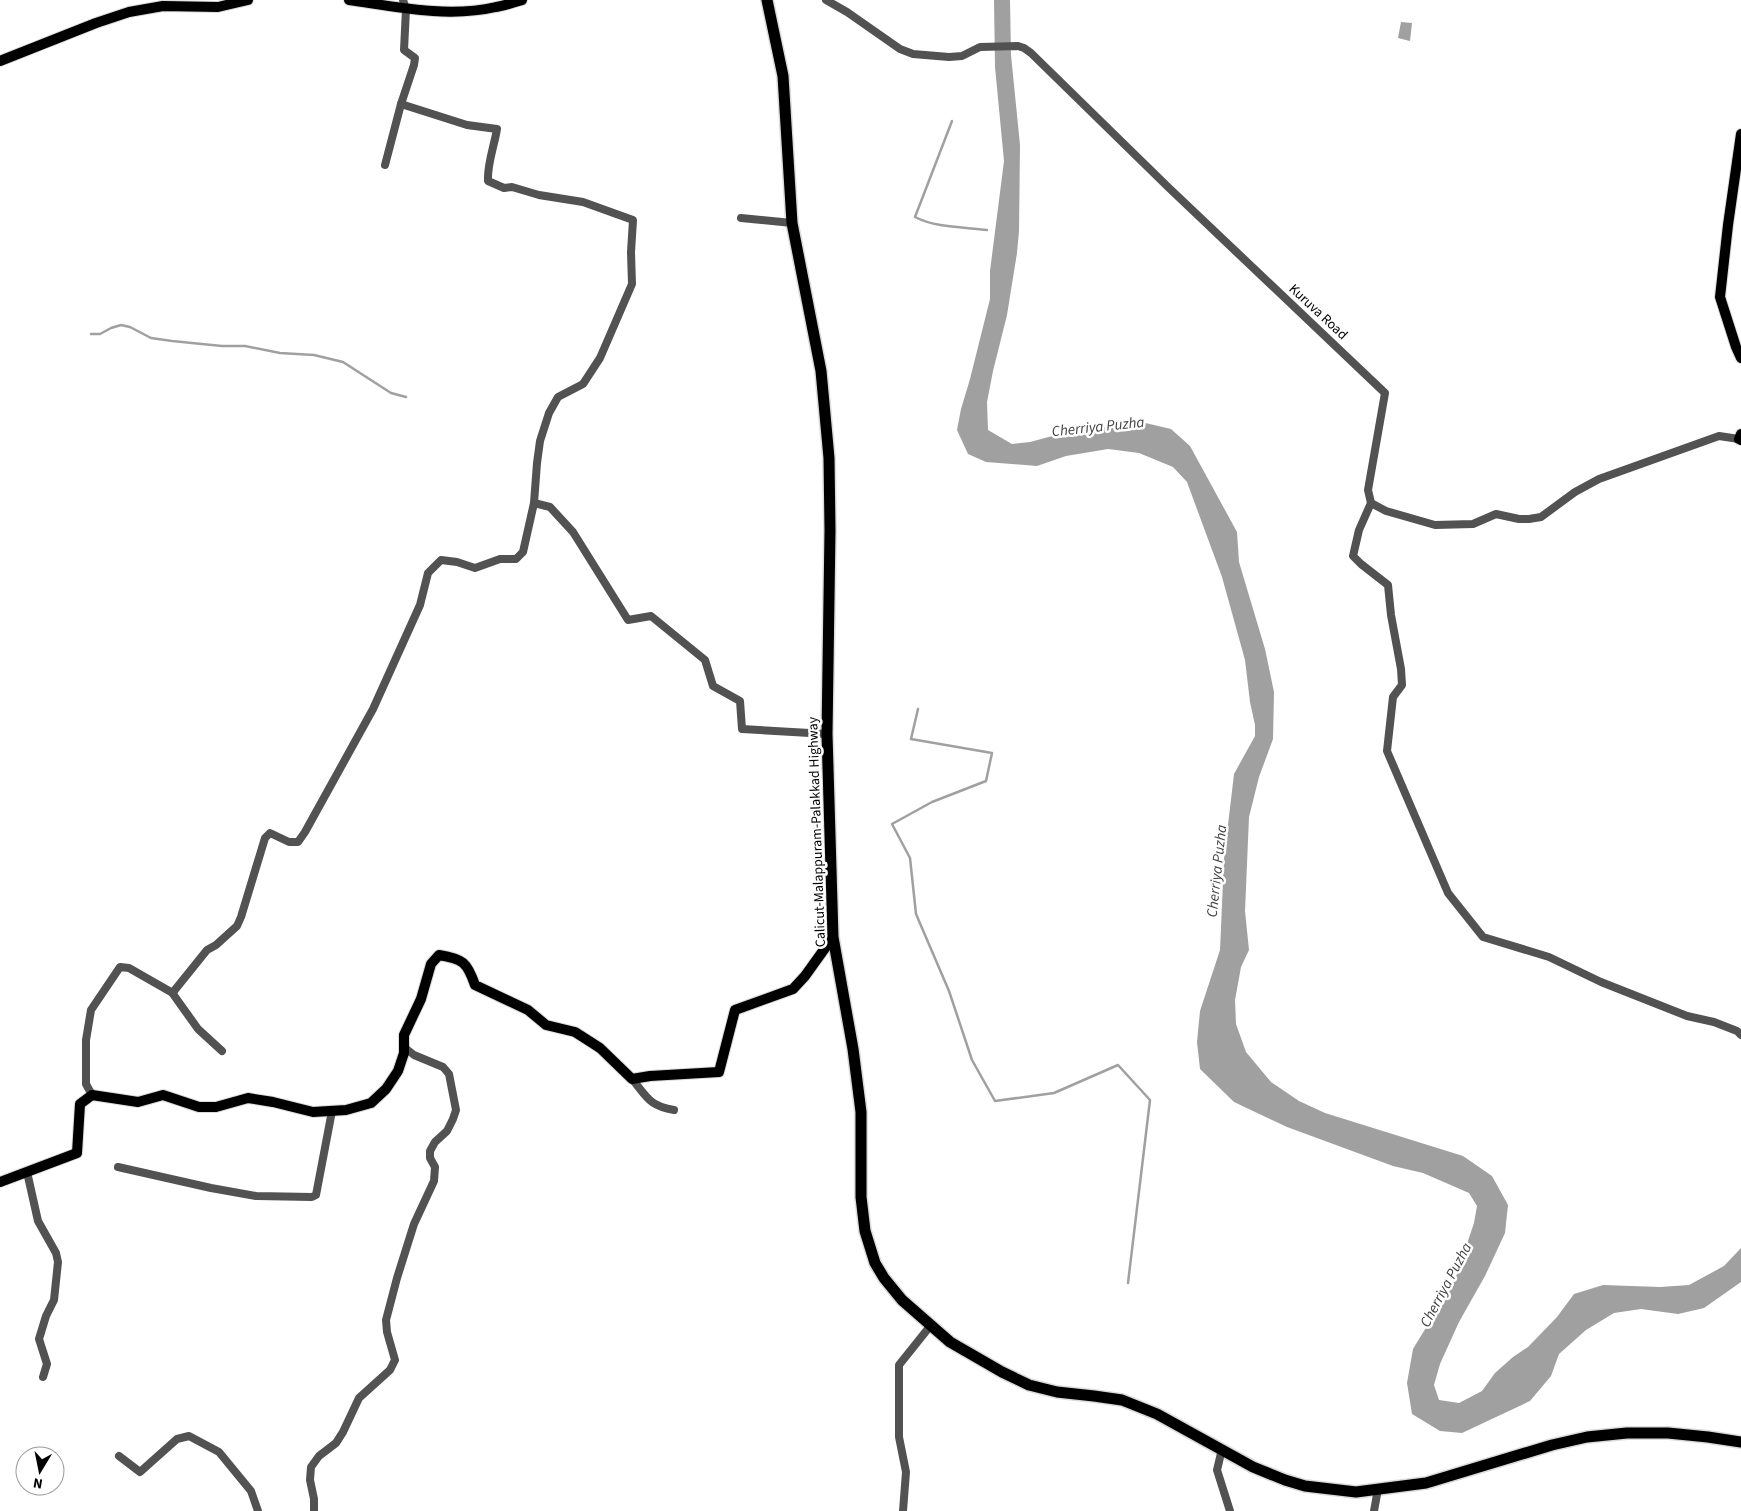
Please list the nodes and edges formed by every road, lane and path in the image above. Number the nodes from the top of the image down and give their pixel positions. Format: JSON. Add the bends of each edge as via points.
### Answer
{"nodes":[{"id":1,"x":248,"y":0,"type":"edge"},
{"id":2,"x":349,"y":0,"type":"edge"},
{"id":3,"x":522,"y":0,"type":"edge"},
{"id":4,"x":767,"y":0,"type":"edge"},
{"id":5,"x":826,"y":0,"type":"edge"},
{"id":6,"x":404,"y":4,"type":"edge"},
{"id":7,"x":0,"y":61,"type":"edge"},
{"id":8,"x":401,"y":104,"type":"junction"},
{"id":9,"x":1741,"y":134,"type":"edge"},
{"id":10,"x":385,"y":165,"type":"dead end"},
{"id":11,"x":741,"y":218,"type":"dead end"},
{"id":12,"x":792,"y":223,"type":"junction"},
{"id":13,"x":1741,"y":358,"type":"edge"},
{"id":14,"x":1740,"y":438,"type":"edge"},
{"id":15,"x":534,"y":503,"type":"junction"},
{"id":16,"x":1371,"y":503,"type":"junction"},
{"id":17,"x":827,"y":734,"type":"junction"},
{"id":18,"x":833,"y":937,"type":"junction"},
{"id":19,"x":174,"y":991,"type":"junction"},
{"id":20,"x":1741,"y":1035,"type":"edge"},
{"id":21,"x":404,"y":1047,"type":"junction"},
{"id":22,"x":222,"y":1051,"type":"dead end"},
{"id":23,"x":632,"y":1079,"type":"junction"},
{"id":24,"x":92,"y":1095,"type":"junction"},
{"id":25,"x":674,"y":1110,"type":"dead end"},
{"id":26,"x":332,"y":1111,"type":"junction"},
{"id":27,"x":118,"y":1167,"type":"dead end"},
{"id":28,"x":26,"y":1172,"type":"junction"},
{"id":29,"x":0,"y":1182,"type":"edge"},
{"id":30,"x":931,"y":1325,"type":"junction"},
{"id":31,"x":43,"y":1377,"type":"dead end"},
{"id":32,"x":1741,"y":1442,"type":"edge"},
{"id":33,"x":1222,"y":1449,"type":"junction"},
{"id":34,"x":119,"y":1456,"type":"dead end"},
{"id":35,"x":1378,"y":1489,"type":"junction"},
{"id":36,"x":258,"y":1511,"type":"edge"},
{"id":37,"x":314,"y":1511,"type":"edge"},
{"id":38,"x":903,"y":1511,"type":"edge"},
{"id":39,"x":1230,"y":1511,"type":"edge"},
{"id":40,"x":1374,"y":1511,"type":"edge"}],
"edges":[{"from":1,"to":7,"type":"main road","via":[[218,7],[162,6],[129,12]]},
{"from":2,"to":6,"type":"main road"},
{"from":3,"to":6,"type":"main road","via":[[468,11]]},
{"from":4,"to":12,"type":"highway","name":"Calicut-Malappuram-Palakkad Highway","via":[[783,76]]},
{"from":5,"to":16,"type":"street","name":"Kuruva Road","via":[[900,49],[913,54],[962,56],[980,47],[1018,46],[1031,53],[1386,393],[1368,490]]},
{"from":6,"to":8,"type":"street","via":[[404,50],[414,58],[414,65]]},
{"from":8,"to":10,"type":"street"},
{"from":8,"to":15,"type":"street","via":[[466,125],[497,129],[487,167],[488,181],[504,188],[583,202],[633,220],[632,284],[600,358],[583,384],[558,397],[549,413],[540,441]]},
{"from":9,"to":13,"type":"main road","via":[[1720,297]]},
{"from":11,"to":12,"type":"street"},
{"from":12,"to":17,"type":"highway","name":"Calicut-Malappuram-Palakkad Highway","via":[[821,372],[829,458]]},
{"from":14,"to":16,"type":"street","via":[[1719,436],[1599,479],[1541,517],[1529,520],[1496,514],[1472,524],[1435,525]]},
{"from":15,"to":17,"type":"street","via":[[550,507],[573,532],[628,620],[651,616],[705,660],[713,686],[740,701],[742,729]]},
{"from":15,"to":19,"type":"street","via":[[523,552],[516,559],[500,559],[475,568],[441,560],[428,573],[420,605],[372,709],[305,832],[298,842],[289,842],[270,833],[265,838],[242,917],[216,945],[207,950]]},
{"from":16,"to":20,"type":"street","via":[[1359,530],[1353,556],[1388,584],[1402,685],[1393,697],[1387,751],[1448,893],[1482,937],[1549,957],[1601,982],[1687,1016],[1714,1022]]},
{"from":17,"to":18,"type":"highway","name":"Calicut-Malappuram-Palakkad Highway"},
{"from":18,"to":23,"type":"main road","via":[[793,989],[735,1010],[719,1072]]},
{"from":18,"to":30,"type":"highway","name":"Calicut-Malappuram-Palakkad Highway","via":[[854,1050],[861,1112],[861,1197],[865,1231],[875,1263],[884,1278],[902,1300]]},
{"from":19,"to":22,"type":"street","via":[[198,1029]]},
{"from":19,"to":24,"type":"street","via":[[129,968],[120,967],[92,1010],[86,1040],[86,1084]]},
{"from":21,"to":23,"type":"main road","via":[[404,1035],[421,999],[431,964],[439,955],[455,958],[469,968],[475,985],[528,1010],[546,1025],[575,1032],[600,1048]]},
{"from":21,"to":26,"type":"main road","via":[[398,1071],[386,1090],[371,1103]]},
{"from":21,"to":37,"type":"street","via":[[414,1055],[443,1067],[449,1074],[456,1110],[447,1131],[430,1151],[435,1167],[434,1181],[414,1224],[386,1320],[395,1360],[390,1370],[359,1398],[336,1443],[311,1467]]},
{"from":23,"to":25,"type":"street","via":[[651,1102],[660,1108]]},
{"from":24,"to":26,"type":"main road","via":[[138,1102],[163,1095],[199,1107],[216,1107],[248,1098],[313,1112]]},
{"from":24,"to":28,"type":"main road","via":[[80,1104],[77,1153]]},
{"from":26,"to":27,"type":"street","via":[[316,1195],[312,1197],[247,1194]]},
{"from":28,"to":29,"type":"main road"},
{"from":28,"to":31,"type":"street","via":[[38,1221],[58,1262],[54,1300],[39,1339],[47,1364]]},
{"from":30,"to":33,"type":"highway","name":"Calicut-Malappuram-Palakkad Highway","via":[[950,1342],[1029,1385],[1122,1400],[1157,1414]]},
{"from":30,"to":38,"type":"street","via":[[899,1365],[899,1437],[906,1472]]},
{"from":32,"to":35,"type":"highway","name":"Calicut-Malappuram-Palakkad Highway","via":[[1668,1433],[1587,1437],[1426,1483]]},
{"from":33,"to":35,"type":"highway","name":"Calicut-Malappuram-Palakkad Highway","via":[[1253,1467],[1306,1486],[1356,1492]]},
{"from":33,"to":39,"type":"street","via":[[1218,1470]]},
{"from":34,"to":36,"type":"street","via":[[140,1472],[177,1439],[189,1436],[219,1452],[251,1491]]},
{"from":35,"to":40,"type":"street"}]}
